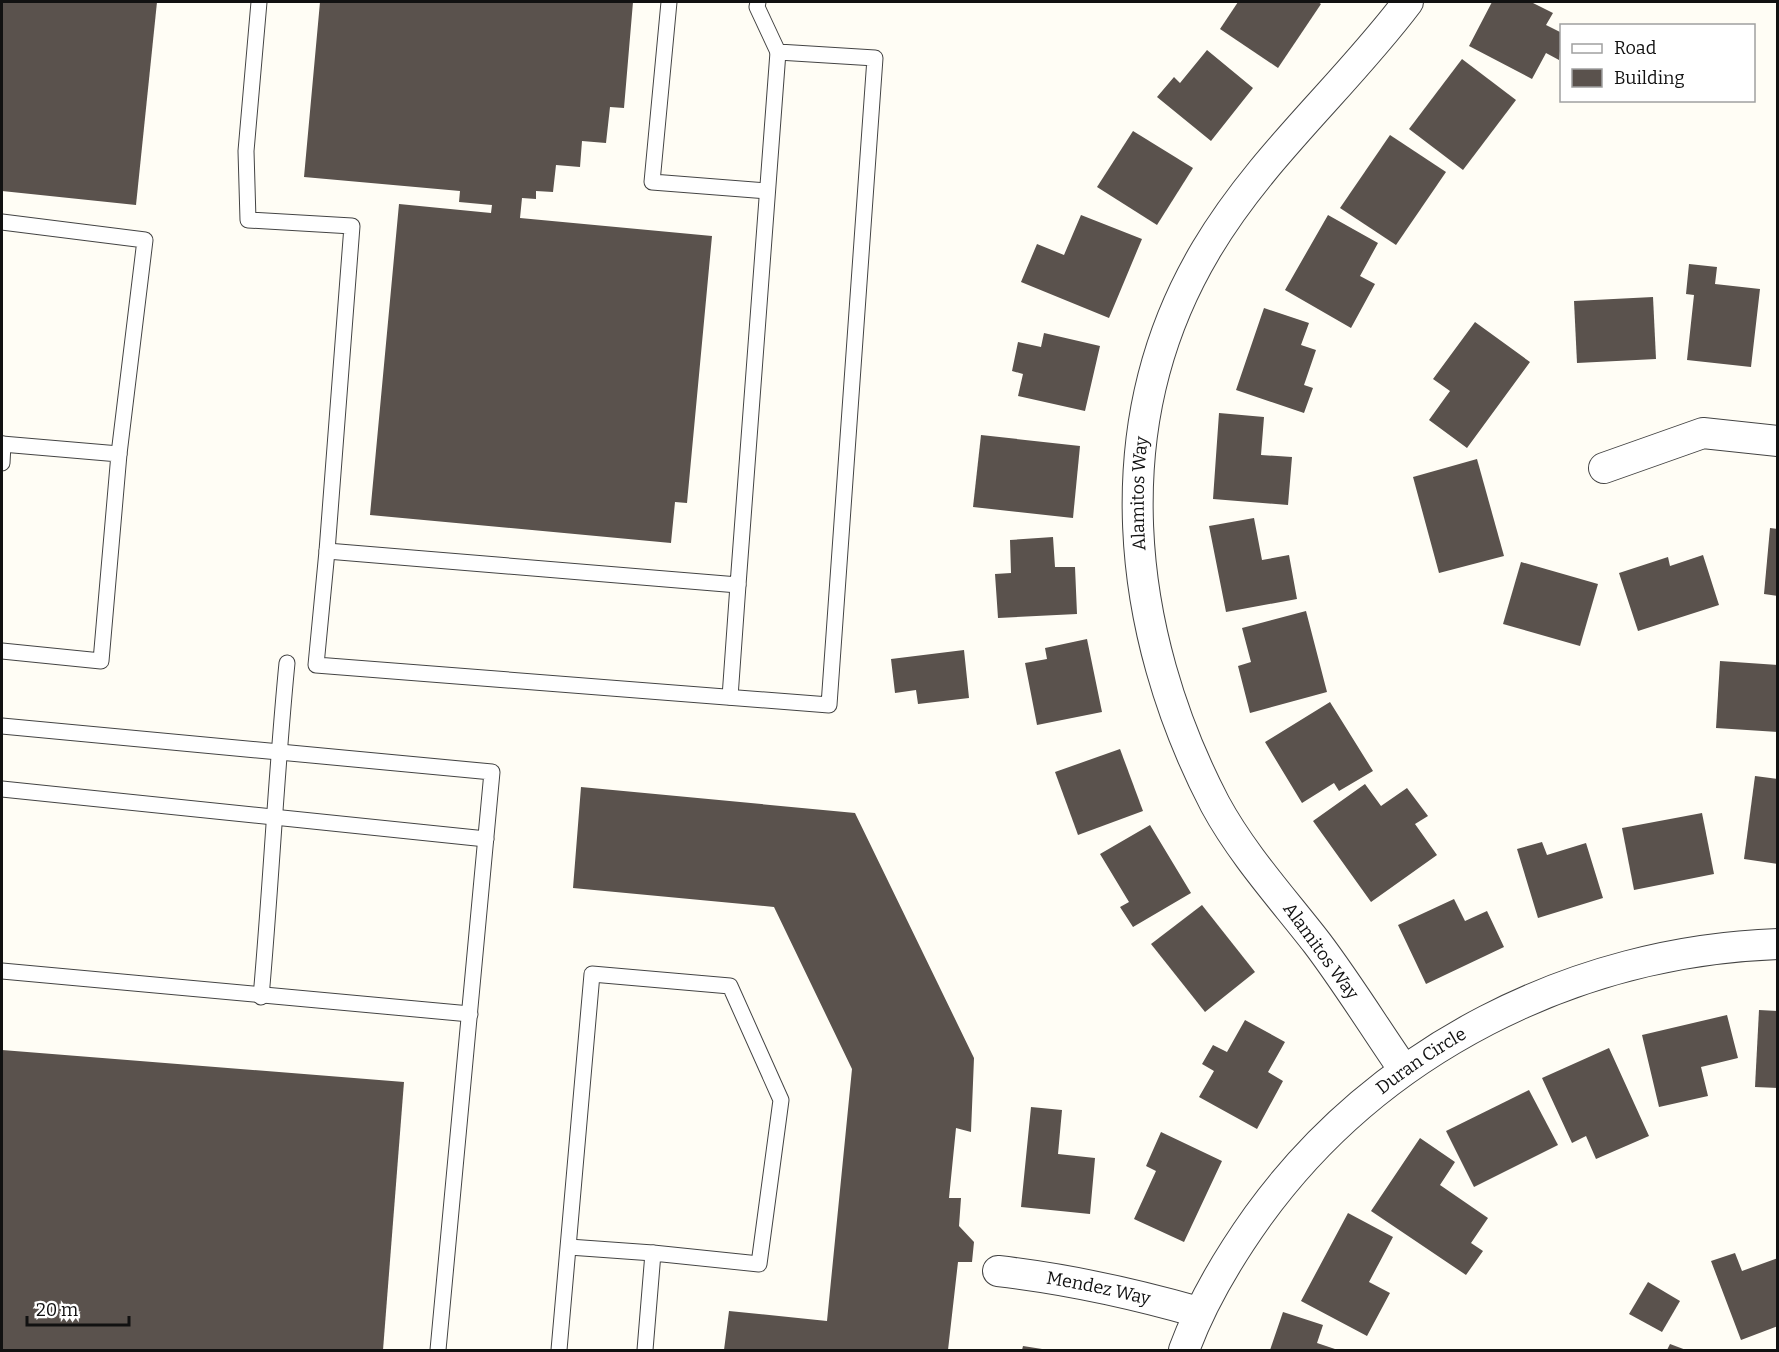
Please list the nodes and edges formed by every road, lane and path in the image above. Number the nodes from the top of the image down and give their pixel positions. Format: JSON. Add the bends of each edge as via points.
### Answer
{"nodes":[{"id":1,"x":259,"y":2,"type":"edge"},
{"id":2,"x":669,"y":2,"type":"edge"},
{"id":3,"x":758,"y":2,"type":"edge"},
{"id":4,"x":1408,"y":2,"type":"edge"},
{"id":5,"x":778,"y":52,"type":"junction"},
{"id":6,"x":766,"y":191,"type":"junction"},
{"id":7,"x":2,"y":222,"type":"edge"},
{"id":8,"x":1778,"y":441,"type":"edge"},
{"id":9,"x":2,"y":444,"type":"edge"},
{"id":10,"x":118,"y":454,"type":"junction"},
{"id":11,"x":2,"y":463,"type":"edge"},
{"id":12,"x":1604,"y":468,"type":"dead end"},
{"id":13,"x":327,"y":551,"type":"junction"},
{"id":14,"x":738,"y":585,"type":"junction"},
{"id":15,"x":2,"y":651,"type":"edge"},
{"id":16,"x":287,"y":663,"type":"dead end"},
{"id":17,"x":730,"y":697,"type":"junction"},
{"id":18,"x":2,"y":726,"type":"edge"},
{"id":19,"x":278,"y":752,"type":"junction"},
{"id":20,"x":2,"y":789,"type":"edge"},
{"id":21,"x":272,"y":817,"type":"junction"},
{"id":22,"x":486,"y":839,"type":"junction"},
{"id":23,"x":1778,"y":944,"type":"edge"},
{"id":24,"x":2,"y":971,"type":"edge"},
{"id":25,"x":261,"y":997,"type":"junction"},
{"id":26,"x":470,"y":1014,"type":"junction"},
{"id":27,"x":1404,"y":1070,"type":"junction"},
{"id":28,"x":569,"y":1247,"type":"junction"},
{"id":29,"x":653,"y":1253,"type":"junction"},
{"id":30,"x":998,"y":1272,"type":"dead end"},
{"id":31,"x":1198,"y":1312,"type":"junction"},
{"id":32,"x":438,"y":1350,"type":"edge"},
{"id":33,"x":559,"y":1350,"type":"edge"},
{"id":34,"x":645,"y":1350,"type":"edge"},
{"id":35,"x":1184,"y":1350,"type":"edge"}],
"edges":[{"from":1,"to":13,"type":"lane","via":[[246,151],[248,220],[352,226]]},
{"from":2,"to":6,"type":"lane","via":[[652,182]]},
{"from":3,"to":5,"type":"lane"},
{"from":4,"to":27,"type":"street","name":"Alamitos Way","via":[[1374,47],[1235,204],[1205,252],[1179,303],[1158,358],[1138,461],[1136,513],[1139,566],[1163,673],[1216,806]]},
{"from":5,"to":6,"type":"lane"},
{"from":5,"to":17,"type":"lane","via":[[875,58],[830,705]]},
{"from":6,"to":14,"type":"lane"},
{"from":7,"to":10,"type":"lane","via":[[145,240]]},
{"from":8,"to":12,"type":"street","via":[[1702,433]]},
{"from":9,"to":10,"type":"lane"},
{"from":9,"to":11,"type":"lane"},
{"from":10,"to":15,"type":"lane","via":[[101,661]]},
{"from":13,"to":14,"type":"lane"},
{"from":13,"to":17,"type":"lane","via":[[316,665]]},
{"from":14,"to":17,"type":"lane"},
{"from":16,"to":19,"type":"lane"},
{"from":18,"to":19,"type":"lane"},
{"from":19,"to":21,"type":"lane"},
{"from":19,"to":22,"type":"lane","via":[[492,772]]},
{"from":20,"to":21,"type":"lane"},
{"from":21,"to":22,"type":"lane"},
{"from":21,"to":25,"type":"lane"},
{"from":22,"to":26,"type":"lane"},
{"from":23,"to":27,"type":"street","name":"Duran Circle","via":[[1671,954],[1602,971],[1537,995],[1473,1026]]},
{"from":24,"to":25,"type":"lane"},
{"from":25,"to":26,"type":"lane"},
{"from":26,"to":32,"type":"lane"},
{"from":27,"to":31,"type":"street","name":"Duran Circle","via":[[1324,1138],[1276,1191],[1236,1247]]},
{"from":28,"to":29,"type":"lane"},
{"from":28,"to":29,"type":"lane","via":[[592,974],[730,986],[782,1100],[759,1264]]},
{"from":28,"to":33,"type":"lane"},
{"from":29,"to":34,"type":"lane"},
{"from":30,"to":31,"type":"street","name":"Mendez Way","via":[[1061,1278]]},
{"from":31,"to":35,"type":"street","name":"Duran Circle"}]}
